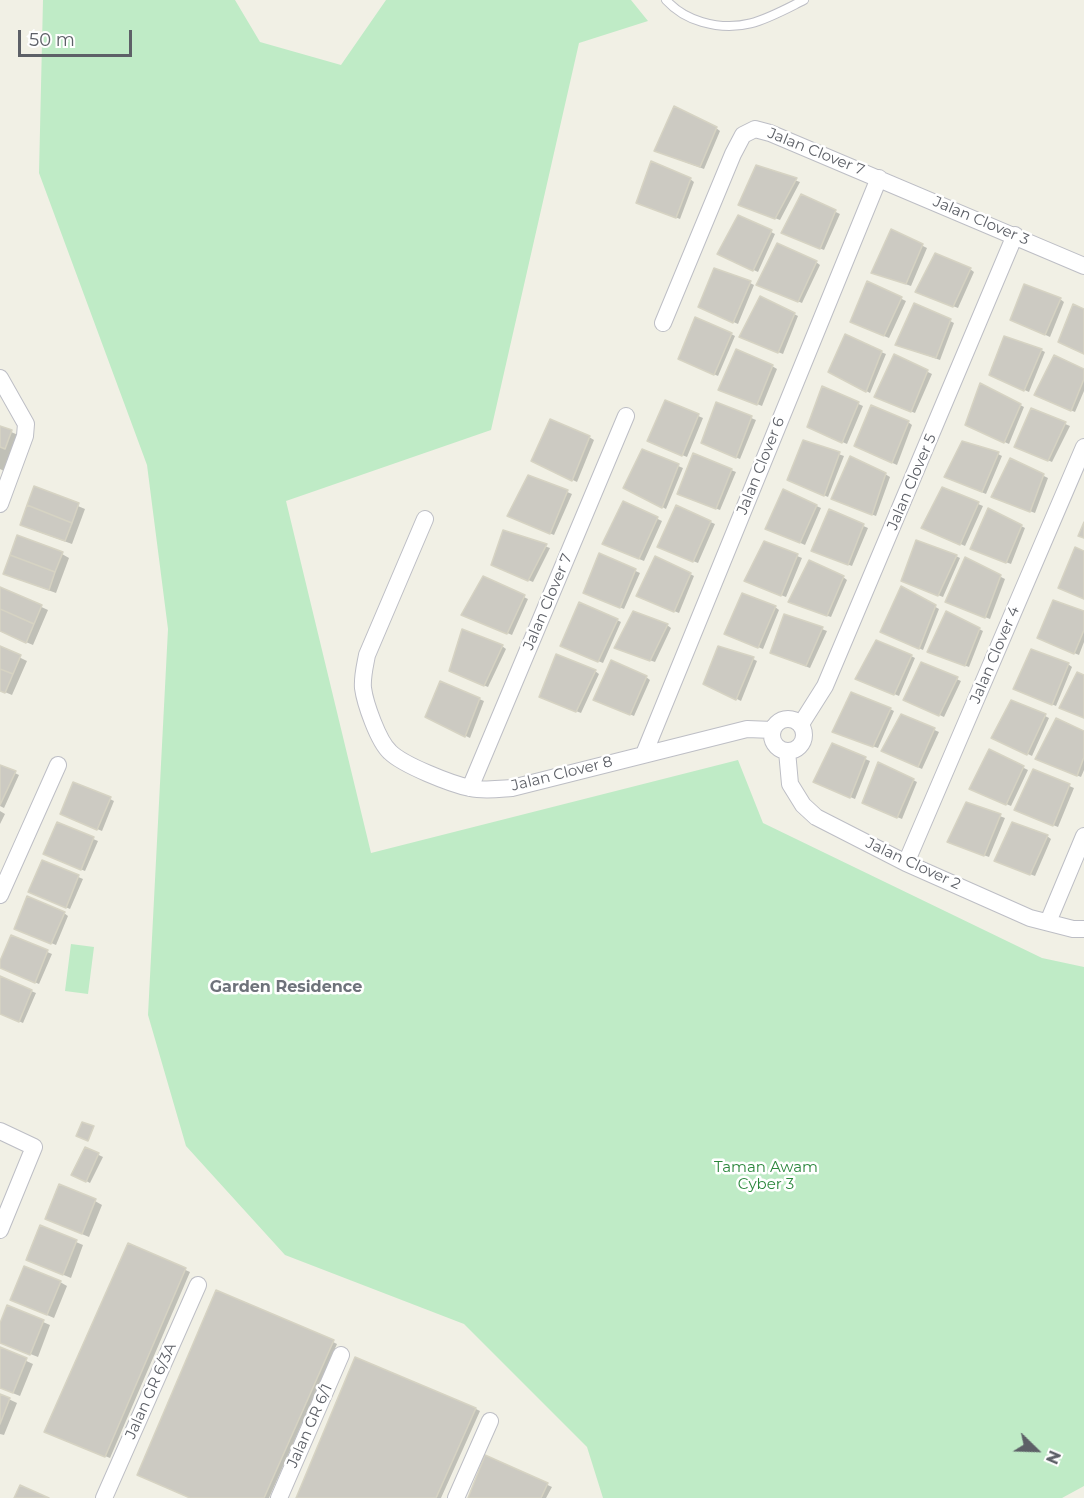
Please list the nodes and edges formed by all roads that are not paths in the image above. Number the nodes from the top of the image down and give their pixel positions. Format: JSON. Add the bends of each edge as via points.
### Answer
{"nodes":[{"id":1,"x":666,"y":0,"type":"edge"},
{"id":2,"x":804,"y":0,"type":"edge"},
{"id":3,"x":879,"y":178,"type":"junction"},
{"id":4,"x":1015,"y":236,"type":"junction"},
{"id":5,"x":1084,"y":266,"type":"edge"},
{"id":6,"x":663,"y":322,"type":"dead end"},
{"id":7,"x":0,"y":378,"type":"edge"},
{"id":8,"x":626,"y":416,"type":"dead end"},
{"id":9,"x":1084,"y":447,"type":"edge"},
{"id":10,"x":0,"y":504,"type":"edge"},
{"id":11,"x":425,"y":519,"type":"dead end"},
{"id":12,"x":801,"y":724,"type":"junction"},
{"id":13,"x":773,"y":730,"type":"junction"},
{"id":14,"x":787,"y":751,"type":"junction"},
{"id":15,"x":644,"y":754,"type":"junction"},
{"id":16,"x":58,"y":765,"type":"dead end"},
{"id":17,"x":470,"y":788,"type":"junction"},
{"id":18,"x":1084,"y":836,"type":"edge"},
{"id":19,"x":906,"y":863,"type":"junction"},
{"id":20,"x":0,"y":895,"type":"edge"},
{"id":21,"x":1048,"y":922,"type":"junction"},
{"id":22,"x":1084,"y":929,"type":"edge"},
{"id":23,"x":0,"y":1131,"type":"edge"},
{"id":24,"x":0,"y":1230,"type":"edge"},
{"id":25,"x":198,"y":1285,"type":"dead end"},
{"id":26,"x":341,"y":1355,"type":"dead end"},
{"id":27,"x":489,"y":1421,"type":"dead end"},
{"id":28,"x":105,"y":1498,"type":"edge"},
{"id":29,"x":279,"y":1498,"type":"edge"},
{"id":30,"x":456,"y":1498,"type":"edge"}],
"edges":[{"from":1,"to":2,"type":"lane","via":[[692,19],[737,28],[764,21]]},
{"from":3,"to":4,"type":"street","name":"Jalan Clover 3"},
{"from":3,"to":6,"type":"street","name":"Jalan Clover 7","via":[[770,133],[755,129],[743,135]]},
{"from":3,"to":15,"type":"street","name":"Jalan Clover 6"},
{"from":4,"to":5,"type":"street","name":"Jalan Clover 3"},
{"from":4,"to":12,"type":"street","name":"Jalan Clover 5","via":[[825,686]]},
{"from":7,"to":10,"type":"street","via":[[26,424]]},
{"from":8,"to":17,"type":"street","name":"Jalan Clover 7"},
{"from":9,"to":19,"type":"street","name":"Jalan Clover 4"},
{"from":11,"to":17,"type":"street","name":"Jalan Clover 8","via":[[367,655],[363,688],[378,734],[389,751],[408,765]]},
{"from":12,"to":13,"type":"street","via":[[788,719]]},
{"from":12,"to":14,"type":"street","via":[[804,740]]},
{"from":13,"to":14,"type":"street","via":[[775,744]]},
{"from":13,"to":15,"type":"street","name":"Jalan Clover 8","via":[[747,729]]},
{"from":14,"to":19,"type":"street","name":"Jalan Clover 2","via":[[790,784],[803,805],[816,817]]},
{"from":15,"to":17,"type":"street","name":"Jalan Clover 8","via":[[512,788]]},
{"from":16,"to":20,"type":"street"},
{"from":18,"to":21,"type":"street"},
{"from":19,"to":21,"type":"street","name":"Jalan Clover 2","via":[[1030,918]]},
{"from":21,"to":22,"type":"street","name":"Jalan Clover 2"},
{"from":23,"to":24,"type":"street","via":[[34,1147]]},
{"from":25,"to":28,"type":"street","name":"Jalan GR 6/3A"},
{"from":26,"to":29,"type":"street","name":"Jalan GR 6/1"},
{"from":27,"to":30,"type":"street"}]}
